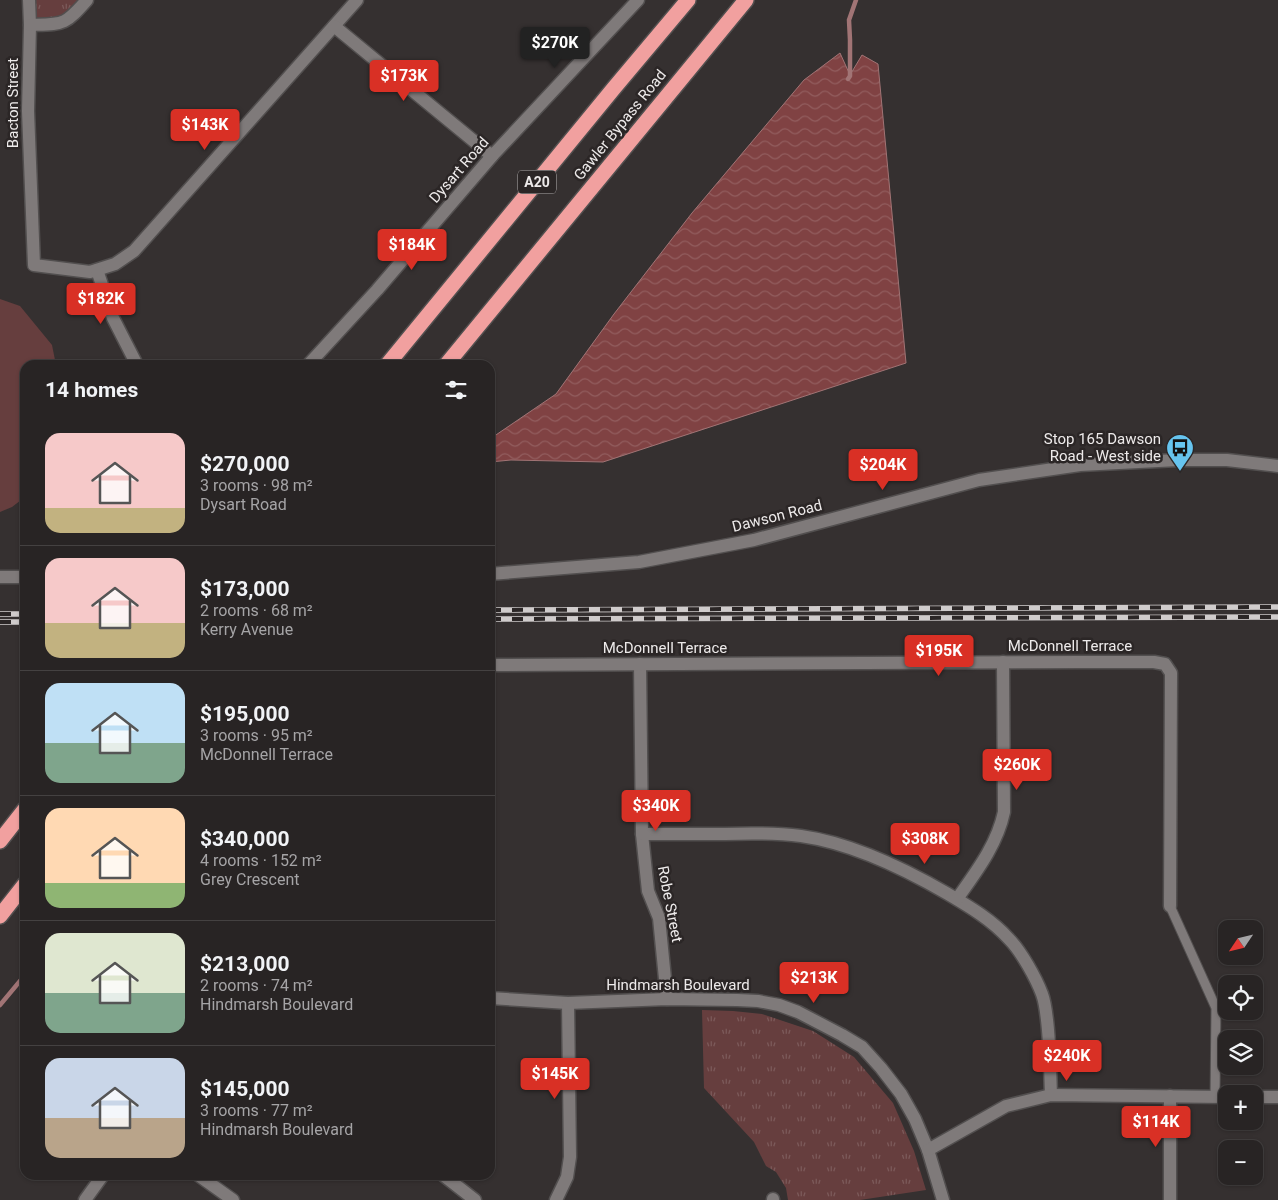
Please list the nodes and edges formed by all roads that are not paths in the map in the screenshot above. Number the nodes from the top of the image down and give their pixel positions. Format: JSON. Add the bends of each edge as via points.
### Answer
{"nodes":[{"id":1,"x":30,"y":0,"type":"edge"},
{"id":2,"x":86,"y":0,"type":"edge"},
{"id":3,"x":357,"y":0,"type":"edge"},
{"id":4,"x":638,"y":0,"type":"edge"},
{"id":5,"x":688,"y":0,"type":"edge"},
{"id":6,"x":746,"y":0,"type":"edge"},
{"id":7,"x":30,"y":25,"type":"junction"},
{"id":8,"x":334,"y":26,"type":"junction"},
{"id":9,"x":492,"y":156,"type":"junction"},
{"id":10,"x":97,"y":270,"type":"junction"},
{"id":11,"x":134,"y":360,"type":"edge"},
{"id":12,"x":313,"y":360,"type":"edge"},
{"id":13,"x":391,"y":360,"type":"edge"},
{"id":14,"x":450,"y":360,"type":"edge"},
{"id":15,"x":1278,"y":466,"type":"edge"},
{"id":16,"x":495,"y":574,"type":"edge"},
{"id":17,"x":0,"y":577,"type":"edge"},
{"id":18,"x":20,"y":577,"type":"edge"},
{"id":19,"x":1004,"y":662,"type":"junction"},
{"id":20,"x":640,"y":664,"type":"junction"},
{"id":21,"x":495,"y":665,"type":"edge"},
{"id":22,"x":20,"y":815,"type":"edge"},
{"id":23,"x":642,"y":834,"type":"junction"},
{"id":24,"x":0,"y":841,"type":"edge"},
{"id":25,"x":20,"y":890,"type":"edge"},
{"id":26,"x":957,"y":900,"type":"junction"},
{"id":27,"x":1170,"y":906,"type":"joint"},
{"id":28,"x":0,"y":916,"type":"edge"},
{"id":29,"x":495,"y":998,"type":"edge"},
{"id":30,"x":668,"y":999,"type":"junction"},
{"id":31,"x":568,"y":1003,"type":"junction"},
{"id":32,"x":1220,"y":1085,"type":"edge"},
{"id":33,"x":1050,"y":1095,"type":"junction"},
{"id":34,"x":1170,"y":1096,"type":"junction"},
{"id":35,"x":1218,"y":1096,"type":"edge"},
{"id":36,"x":1263,"y":1097,"type":"edge"},
{"id":37,"x":1278,"y":1097,"type":"edge"},
{"id":38,"x":928,"y":1150,"type":"junction"},
{"id":39,"x":99,"y":1180,"type":"edge"},
{"id":40,"x":205,"y":1180,"type":"edge"},
{"id":41,"x":449,"y":1180,"type":"edge"},
{"id":42,"x":85,"y":1200,"type":"edge"},
{"id":43,"x":234,"y":1200,"type":"edge"},
{"id":44,"x":475,"y":1200,"type":"edge"},
{"id":45,"x":556,"y":1200,"type":"edge"},
{"id":46,"x":943,"y":1200,"type":"edge"},
{"id":47,"x":1170,"y":1200,"type":"edge"}],
"edges":[{"from":1,"to":7,"type":"street","name":"Bacton Street"},
{"from":2,"to":7,"type":"street","via":[[65,22]]},
{"from":3,"to":8,"type":"street"},
{"from":4,"to":9,"type":"street","name":"Dysart Road"},
{"from":5,"to":13,"type":"highway","name":"Gawler Bypass Road","number":"A20"},
{"from":6,"to":14,"type":"highway","name":"Gawler Bypass Road"},
{"from":7,"to":10,"type":"street","name":"Bacton Street","via":[[28,111],[34,265],[90,272]]},
{"from":8,"to":9,"type":"street"},
{"from":8,"to":10,"type":"street","via":[[134,251]]},
{"from":9,"to":12,"type":"street","name":"Dysart Road"},
{"from":10,"to":11,"type":"street","via":[[113,318]]},
{"from":15,"to":16,"type":"street","name":"Dawson Road","via":[[1227,460],[1178,460],[1071,467],[979,480],[754,540],[639,562]]},
{"from":17,"to":18,"type":"street"},
{"from":19,"to":20,"type":"street","name":"McDonnell Terrace"},
{"from":19,"to":26,"type":"street","via":[[1003,818],[984,860]]},
{"from":19,"to":27,"type":"street","name":"McDonnell Terrace","via":[[1154,662],[1165,664],[1170,670]]},
{"from":20,"to":21,"type":"street","name":"McDonnell Terrace"},
{"from":20,"to":23,"type":"street","name":"Robe Street"},
{"from":22,"to":24,"type":"highway"},
{"from":23,"to":26,"type":"street","via":[[767,833],[802,836],[878,859],[923,879]]},
{"from":23,"to":30,"type":"street","name":"Robe Street","via":[[648,891],[659,918]]},
{"from":25,"to":28,"type":"highway"},
{"from":26,"to":33,"type":"street","via":[[1010,940],[1038,984],[1043,996],[1049,1040]]},
{"from":27,"to":32,"type":"lane","via":[[1216,1008]]},
{"from":29,"to":31,"type":"street","name":"Hindmarsh Boulevard"},
{"from":30,"to":31,"type":"street","name":"Hindmarsh Boulevard"},
{"from":30,"to":38,"type":"street","name":"Hindmarsh Boulevard","via":[[779,1005],[842,1034],[862,1047],[901,1094]]},
{"from":31,"to":45,"type":"street","via":[[570,1157],[567,1178]]},
{"from":33,"to":34,"type":"street"},
{"from":33,"to":38,"type":"street","via":[[1006,1106]]},
{"from":34,"to":35,"type":"street"},
{"from":34,"to":47,"type":"street"},
{"from":36,"to":37,"type":"street"},
{"from":38,"to":46,"type":"street","name":"Hindmarsh Boulevard"},
{"from":39,"to":42,"type":"street"},
{"from":40,"to":43,"type":"street"},
{"from":41,"to":44,"type":"street"}]}
